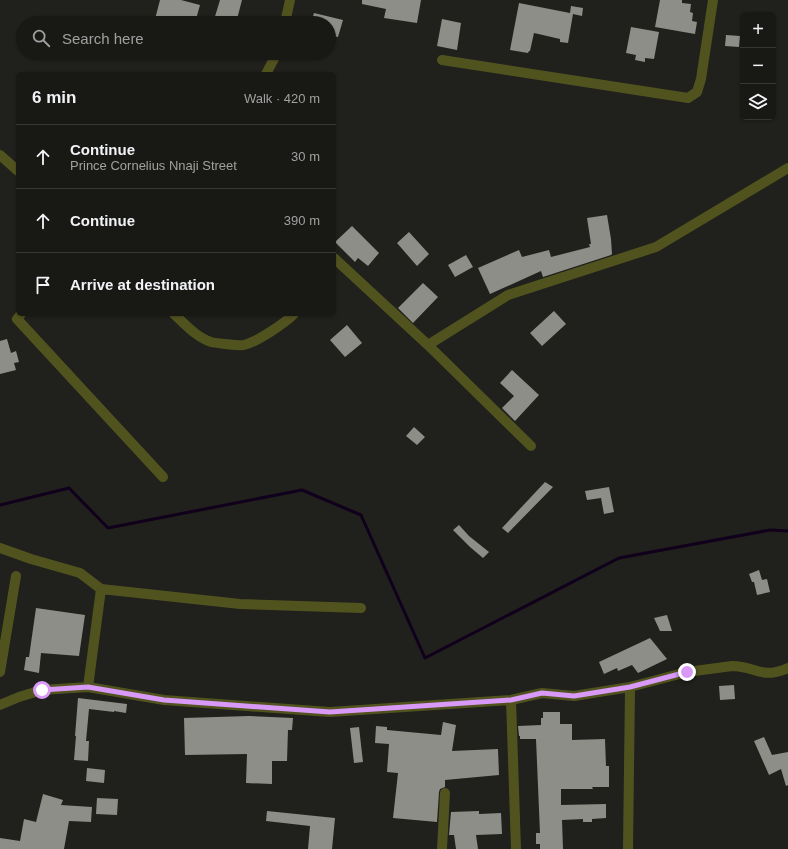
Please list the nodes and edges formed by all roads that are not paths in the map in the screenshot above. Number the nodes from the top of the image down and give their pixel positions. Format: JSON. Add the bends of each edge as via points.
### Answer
{"nodes":[{"id":1,"x":290,"y":0,"type":"edge"},
{"id":2,"x":713,"y":0,"type":"edge"},
{"id":3,"x":287,"y":16,"type":"edge"},
{"id":4,"x":273,"y":60,"type":"edge"},
{"id":5,"x":442,"y":60,"type":"dead end"},
{"id":6,"x":267,"y":72,"type":"edge"},
{"id":7,"x":0,"y":155,"type":"edge"},
{"id":8,"x":788,"y":168,"type":"edge"},
{"id":9,"x":16,"y":170,"type":"edge"},
{"id":10,"x":336,"y":265,"type":"edge"},
{"id":11,"x":19,"y":316,"type":"edge"},
{"id":12,"x":176,"y":316,"type":"edge"},
{"id":13,"x":292,"y":316,"type":"edge"},
{"id":14,"x":428,"y":345,"type":"junction"},
{"id":15,"x":531,"y":446,"type":"dead end"},
{"id":16,"x":163,"y":477,"type":"dead end"},
{"id":17,"x":0,"y":548,"type":"edge"},
{"id":18,"x":16,"y":576,"type":"dead end"},
{"id":19,"x":101,"y":589,"type":"junction"},
{"id":20,"x":361,"y":608,"type":"dead end"},
{"id":21,"x":788,"y":668,"type":"edge"},
{"id":22,"x":0,"y":672,"type":"edge"},
{"id":23,"x":88,"y":687,"type":"junction"},
{"id":24,"x":630,"y":687,"type":"junction"},
{"id":25,"x":511,"y":700,"type":"junction"},
{"id":26,"x":0,"y":705,"type":"edge"},
{"id":27,"x":446,"y":793,"type":"dead end"},
{"id":28,"x":442,"y":849,"type":"edge"},
{"id":29,"x":516,"y":849,"type":"edge"},
{"id":30,"x":628,"y":849,"type":"edge"}],
"edges":[{"from":1,"to":3,"type":"street"},
{"from":2,"to":5,"type":"street","via":[[701,79],[697,92],[688,98]]},
{"from":4,"to":6,"type":"street"},
{"from":7,"to":9,"type":"street"},
{"from":8,"to":14,"type":"street","via":[[656,247],[508,295]]},
{"from":10,"to":14,"type":"street"},
{"from":11,"to":16,"type":"street","via":[[17,319]]},
{"from":12,"to":13,"type":"street","via":[[193,332],[211,342],[244,345],[267,334]]},
{"from":14,"to":15,"type":"street"},
{"from":17,"to":19,"type":"street","via":[[80,573]]},
{"from":18,"to":22,"type":"street"},
{"from":19,"to":20,"type":"street","via":[[240,604]]},
{"from":19,"to":23,"type":"street"},
{"from":21,"to":24,"type":"street","via":[[771,674],[738,666],[702,670]]},
{"from":23,"to":25,"type":"street","via":[[164,700],[330,712]]},
{"from":23,"to":26,"type":"street","via":[[42,690]]},
{"from":24,"to":25,"type":"street","via":[[574,696],[542,693]]},
{"from":24,"to":30,"type":"street"},
{"from":25,"to":29,"type":"street"},
{"from":27,"to":28,"type":"street"}]}
